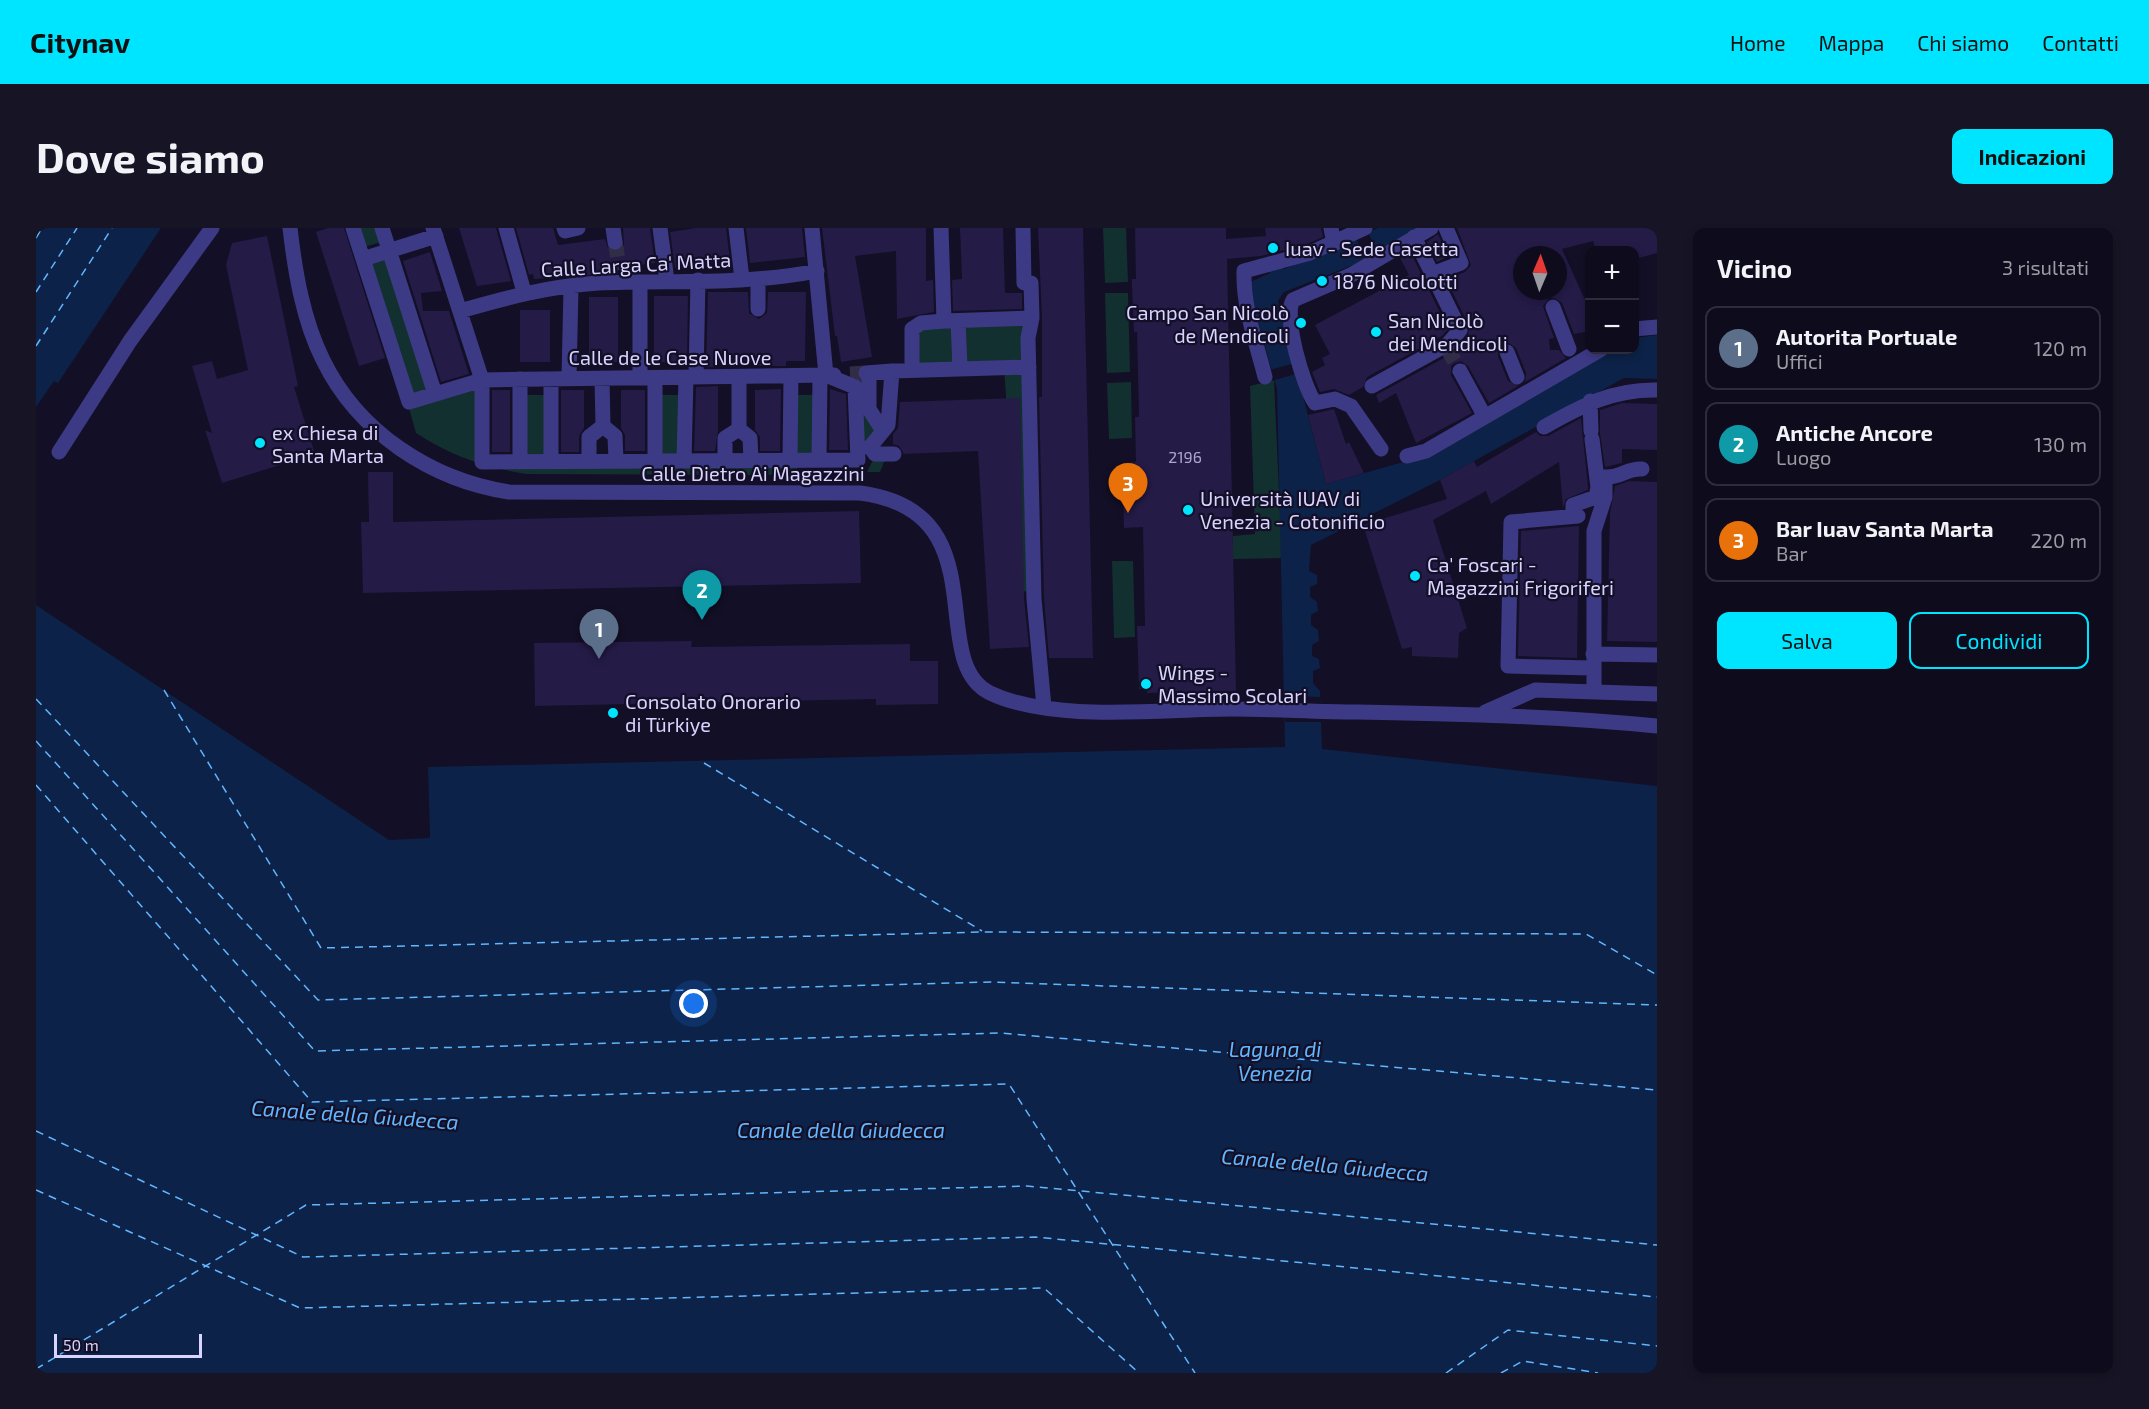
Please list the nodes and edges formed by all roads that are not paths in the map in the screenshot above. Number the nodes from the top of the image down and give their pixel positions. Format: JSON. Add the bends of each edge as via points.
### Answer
{"nodes":[{"id":1,"x":212,"y":228,"type":"edge"},
{"id":2,"x":290,"y":228,"type":"edge"},
{"id":3,"x":354,"y":228,"type":"edge"},
{"id":4,"x":382,"y":228,"type":"edge"},
{"id":5,"x":506,"y":228,"type":"edge"},
{"id":6,"x":564,"y":228,"type":"edge"},
{"id":7,"x":578,"y":228,"type":"edge"},
{"id":8,"x":660,"y":228,"type":"edge"},
{"id":9,"x":736,"y":228,"type":"edge"},
{"id":10,"x":812,"y":228,"type":"edge"},
{"id":11,"x":941,"y":228,"type":"edge"},
{"id":12,"x":1023,"y":228,"type":"edge"},
{"id":13,"x":1365,"y":228,"type":"edge"},
{"id":14,"x":1431,"y":228,"type":"edge"},
{"id":15,"x":1446,"y":228,"type":"edge"},
{"id":16,"x":434,"y":232,"type":"edge"},
{"id":17,"x":1335,"y":233,"type":"edge"},
{"id":18,"x":1414,"y":237,"type":"junction"},
{"id":19,"x":389,"y":251,"type":"junction"},
{"id":20,"x":363,"y":259,"type":"junction"},
{"id":21,"x":817,"y":271,"type":"junction"},
{"id":22,"x":1432,"y":274,"type":"junction"},
{"id":23,"x":750,"y":279,"type":"junction"},
{"id":24,"x":698,"y":280,"type":"junction"},
{"id":25,"x":667,"y":281,"type":"junction"},
{"id":26,"x":640,"y":282,"type":"junction"},
{"id":27,"x":571,"y":286,"type":"junction"},
{"id":28,"x":524,"y":292,"type":"junction"},
{"id":29,"x":1552,"y":307,"type":"dead end"},
{"id":30,"x":758,"y":309,"type":"dead end"},
{"id":31,"x":460,"y":311,"type":"junction"},
{"id":32,"x":1032,"y":318,"type":"junction"},
{"id":33,"x":951,"y":321,"type":"junction"},
{"id":34,"x":1656,"y":325,"type":"edge"},
{"id":35,"x":1639,"y":328,"type":"edge"},
{"id":36,"x":1507,"y":352,"type":"dead end"},
{"id":37,"x":1586,"y":354,"type":"edge"},
{"id":38,"x":1573,"y":358,"type":"junction"},
{"id":39,"x":1029,"y":367,"type":"junction"},
{"id":40,"x":960,"y":368,"type":"junction"},
{"id":41,"x":912,"y":369,"type":"junction"},
{"id":42,"x":891,"y":371,"type":"junction"},
{"id":43,"x":1460,"y":371,"type":"tunnel mouth"},
{"id":44,"x":823,"y":376,"type":"junction"},
{"id":45,"x":691,"y":377,"type":"junction"},
{"id":46,"x":739,"y":377,"type":"junction"},
{"id":47,"x":791,"y":377,"type":"junction"},
{"id":48,"x":1265,"y":377,"type":"dead end"},
{"id":49,"x":569,"y":378,"type":"junction"},
{"id":50,"x":602,"y":378,"type":"junction"},
{"id":51,"x":647,"y":378,"type":"junction"},
{"id":52,"x":520,"y":379,"type":"junction"},
{"id":53,"x":551,"y":379,"type":"junction"},
{"id":54,"x":482,"y":380,"type":"junction"},
{"id":55,"x":1372,"y":386,"type":"dead end"},
{"id":56,"x":1521,"y":387,"type":"junction"},
{"id":57,"x":1657,"y":390,"type":"edge"},
{"id":58,"x":435,"y":394,"type":"junction"},
{"id":59,"x":1590,"y":401,"type":"junction"},
{"id":60,"x":1485,"y":417,"type":"junction"},
{"id":61,"x":603,"y":426,"type":"junction"},
{"id":62,"x":1544,"y":427,"type":"dead end"},
{"id":63,"x":739,"y":429,"type":"junction"},
{"id":64,"x":883,"y":431,"type":"junction"},
{"id":65,"x":1381,"y":449,"type":"dead end"},
{"id":66,"x":59,"y":452,"type":"dead end"},
{"id":67,"x":875,"y":454,"type":"junction"},
{"id":68,"x":894,"y":454,"type":"dead end"},
{"id":69,"x":1407,"y":456,"type":"dead end"},
{"id":70,"x":725,"y":460,"type":"junction"},
{"id":71,"x":751,"y":460,"type":"junction"},
{"id":72,"x":790,"y":460,"type":"junction"},
{"id":73,"x":819,"y":460,"type":"junction"},
{"id":74,"x":589,"y":461,"type":"junction"},
{"id":75,"x":616,"y":461,"type":"junction"},
{"id":76,"x":655,"y":461,"type":"junction"},
{"id":77,"x":684,"y":461,"type":"junction"},
{"id":78,"x":520,"y":462,"type":"junction"},
{"id":79,"x":551,"y":462,"type":"junction"},
{"id":80,"x":864,"y":469,"type":"dead end"},
{"id":81,"x":1642,"y":469,"type":"dead end"},
{"id":82,"x":1599,"y":513,"type":"junction"},
{"id":83,"x":1577,"y":516,"type":"junction"},
{"id":84,"x":1657,"y":655,"type":"edge"},
{"id":85,"x":1592,"y":661,"type":"junction"},
{"id":86,"x":1594,"y":692,"type":"junction"},
{"id":87,"x":1657,"y":694,"type":"edge"},
{"id":88,"x":1044,"y":707,"type":"junction"},
{"id":89,"x":1479,"y":714,"type":"junction"},
{"id":90,"x":1657,"y":726,"type":"edge"}],
"edges":[{"from":1,"to":66,"type":"street","via":[[130,341]]},
{"from":2,"to":88,"type":"street","name":"Calle Dietro Ai Magazzini","via":[[311,331],[330,374],[373,426],[418,461],[471,484],[528,494],[860,493],[887,498],[912,511],[940,542],[950,568],[962,648],[975,682],[1003,698]]},
{"from":3,"to":20,"type":"street"},
{"from":4,"to":19,"type":"street"},
{"from":5,"to":28,"type":"street"},
{"from":6,"to":7,"type":"street"},
{"from":8,"to":25,"type":"street"},
{"from":9,"to":23,"type":"street"},
{"from":10,"to":21,"type":"street"},
{"from":11,"to":33,"type":"street"},
{"from":12,"to":32,"type":"street","via":[[1024,283],[1031,283]]},
{"from":13,"to":17,"type":"street"},
{"from":14,"to":18,"type":"street"},
{"from":15,"to":22,"type":"street","via":[[1461,263]]},
{"from":16,"to":19,"type":"street"},
{"from":16,"to":31,"type":"street"},
{"from":17,"to":48,"type":"street","via":[[1244,270],[1243,291]]},
{"from":18,"to":22,"type":"street"},
{"from":18,"to":65,"type":"street","via":[[1351,275],[1293,300],[1289,310],[1301,376],[1315,403],[1335,399],[1350,406]]},
{"from":19,"to":20,"type":"street"},
{"from":19,"to":58,"type":"street"},
{"from":20,"to":58,"type":"street","name":"Calle de le Case Nuove","via":[[409,402]]},
{"from":21,"to":23,"type":"street","name":"Calle Larga Ca' Matta"},
{"from":21,"to":44,"type":"street"},
{"from":22,"to":55,"type":"street","via":[[1460,330],[1446,347]]},
{"from":23,"to":24,"type":"street","name":"Calle Larga Ca' Matta"},
{"from":23,"to":30,"type":"street"},
{"from":24,"to":25,"type":"street","name":"Calle Larga Ca' Matta"},
{"from":24,"to":45,"type":"street"},
{"from":25,"to":26,"type":"street","name":"Calle Larga Ca' Matta"},
{"from":26,"to":27,"type":"street","name":"Calle Larga Ca' Matta","via":[[621,276]]},
{"from":26,"to":51,"type":"street"},
{"from":27,"to":28,"type":"street","name":"Calle Larga Ca' Matta"},
{"from":27,"to":49,"type":"street"},
{"from":28,"to":31,"type":"street","name":"Calle Larga Ca' Matta"},
{"from":29,"to":38,"type":"street"},
{"from":31,"to":54,"type":"street"},
{"from":32,"to":33,"type":"street"},
{"from":32,"to":39,"type":"street"},
{"from":33,"to":40,"type":"street"},
{"from":33,"to":41,"type":"street","via":[[921,323],[912,329]]},
{"from":34,"to":35,"type":"street"},
{"from":36,"to":56,"type":"street"},
{"from":37,"to":38,"type":"street"},
{"from":38,"to":56,"type":"street"},
{"from":39,"to":40,"type":"street"},
{"from":39,"to":88,"type":"street","via":[[1034,592]]},
{"from":40,"to":41,"type":"street"},
{"from":41,"to":42,"type":"street"},
{"from":42,"to":64,"type":"street","via":[[890,414]]},
{"from":42,"to":64,"type":"street","via":[[868,373],[869,409]]},
{"from":43,"to":60,"type":"street"},
{"from":44,"to":47,"type":"street","name":"Calle de le Case Nuove"},
{"from":44,"to":73,"type":"street"},
{"from":44,"to":73,"type":"street","name":"Calle de le Case Nuove","via":[[853,381],[858,460]]},
{"from":45,"to":46,"type":"street","name":"Calle de le Case Nuove"},
{"from":45,"to":51,"type":"street","name":"Calle de le Case Nuove"},
{"from":45,"to":77,"type":"street"},
{"from":46,"to":47,"type":"street","name":"Calle de le Case Nuove"},
{"from":46,"to":63,"type":"street"},
{"from":47,"to":72,"type":"street"},
{"from":49,"to":50,"type":"street","name":"Calle de le Case Nuove"},
{"from":49,"to":53,"type":"street","name":"Calle de le Case Nuove"},
{"from":50,"to":51,"type":"street","name":"Calle de le Case Nuove"},
{"from":50,"to":61,"type":"street"},
{"from":51,"to":76,"type":"street"},
{"from":52,"to":53,"type":"street","name":"Calle de le Case Nuove"},
{"from":52,"to":54,"type":"street","name":"Calle de le Case Nuove"},
{"from":52,"to":78,"type":"street"},
{"from":53,"to":79,"type":"street"},
{"from":54,"to":58,"type":"street","name":"Calle de le Case Nuove"},
{"from":54,"to":78,"type":"street","via":[[482,462]]},
{"from":56,"to":60,"type":"street"},
{"from":57,"to":59,"type":"street","via":[[1637,389]]},
{"from":59,"to":62,"type":"street"},
{"from":59,"to":83,"type":"street","via":[[1598,487],[1596,497],[1572,505]]},
{"from":60,"to":69,"type":"street","via":[[1426,451]]},
{"from":61,"to":74,"type":"street","via":[[589,437]]},
{"from":61,"to":75,"type":"street","via":[[615,436]]},
{"from":63,"to":70,"type":"street","via":[[725,438]]},
{"from":63,"to":71,"type":"street","via":[[750,438]]},
{"from":64,"to":67,"type":"street","via":[[870,447]]},
{"from":67,"to":68,"type":"street"},
{"from":67,"to":80,"type":"street"},
{"from":70,"to":71,"type":"street"},
{"from":70,"to":77,"type":"street"},
{"from":71,"to":72,"type":"street"},
{"from":72,"to":73,"type":"street"},
{"from":74,"to":75,"type":"street"},
{"from":74,"to":79,"type":"street"},
{"from":75,"to":76,"type":"street"},
{"from":76,"to":77,"type":"street"},
{"from":78,"to":79,"type":"street"},
{"from":81,"to":82,"type":"street","via":[[1618,478],[1605,477],[1605,497]]},
{"from":82,"to":83,"type":"street"},
{"from":82,"to":85,"type":"street","via":[[1594,531]]},
{"from":83,"to":85,"type":"street","via":[[1511,522],[1508,666]]},
{"from":84,"to":85,"type":"street"},
{"from":85,"to":86,"type":"street"},
{"from":86,"to":87,"type":"street"},
{"from":86,"to":89,"type":"street","via":[[1535,690]]},
{"from":88,"to":89,"type":"street","name":"Calle Dietro Ai Magazzini","via":[[1088,711],[1234,709]]},
{"from":89,"to":90,"type":"street","name":"Calle Dietro Ai Magazzini"}]}
